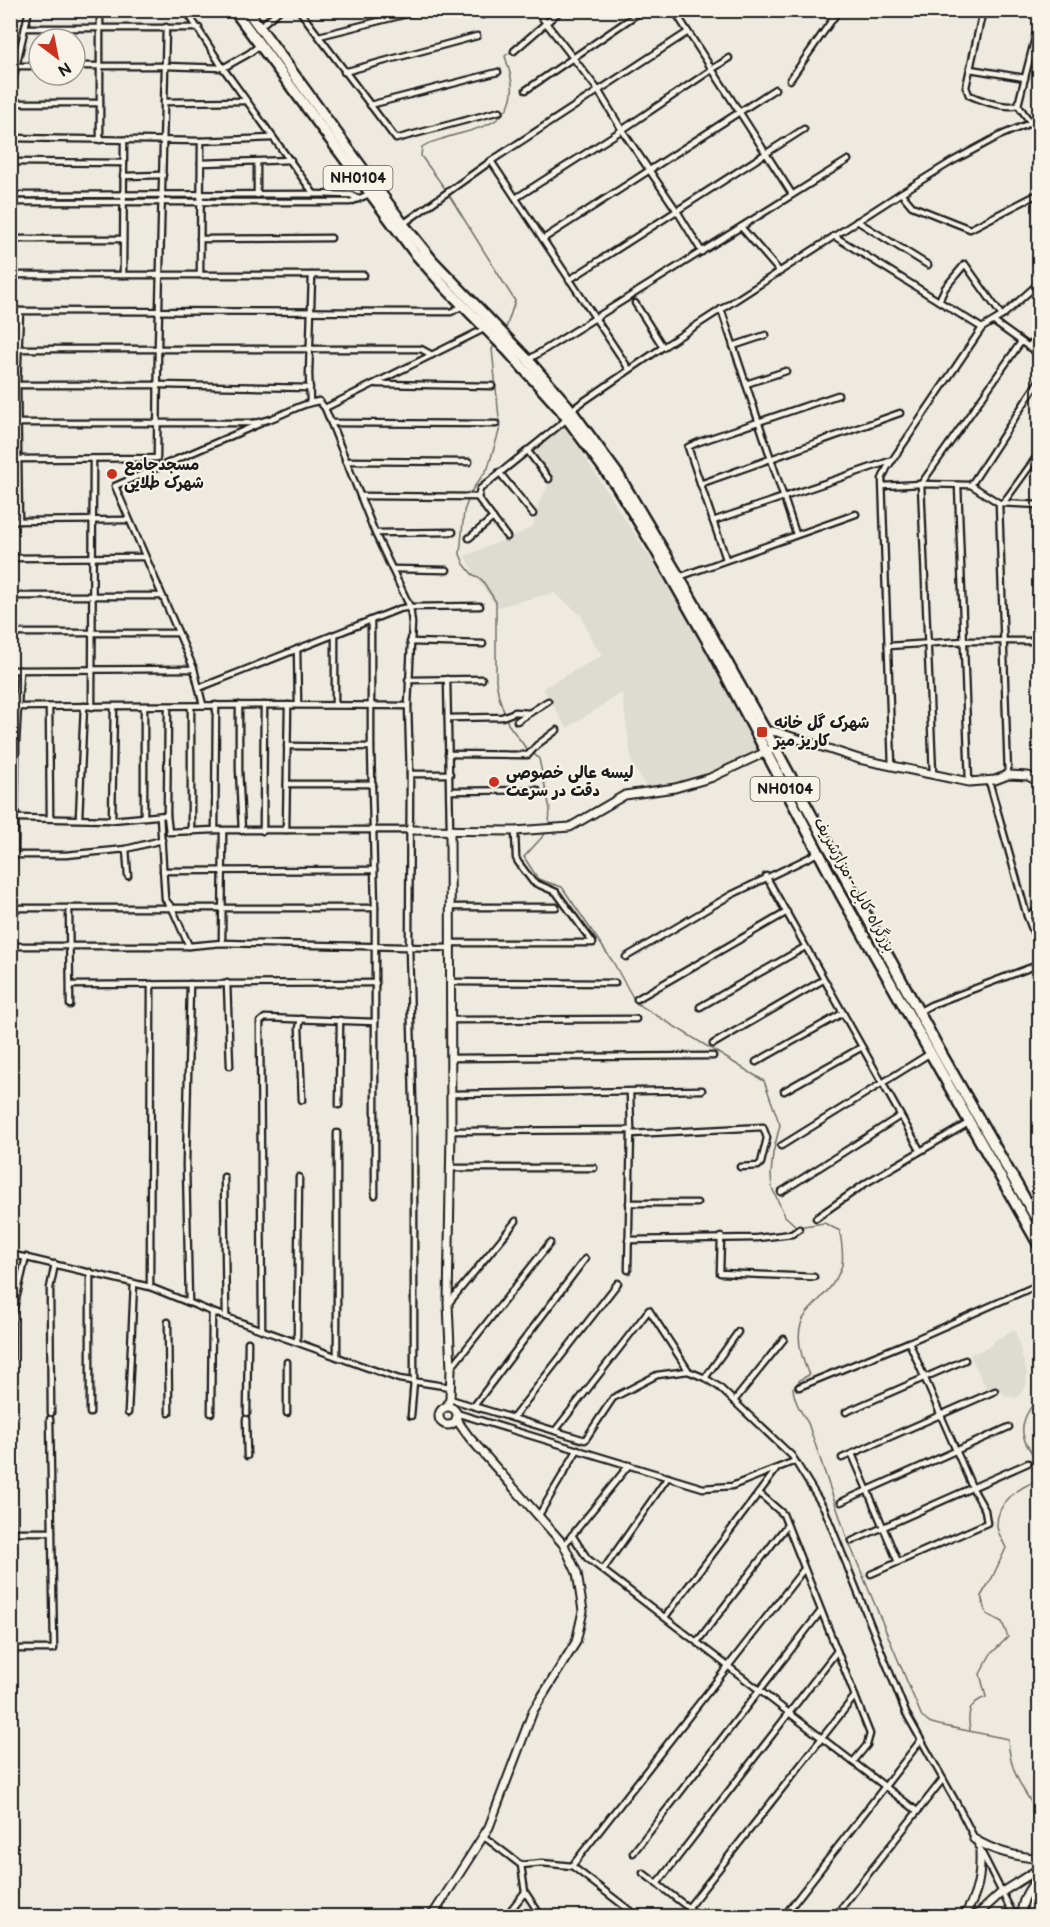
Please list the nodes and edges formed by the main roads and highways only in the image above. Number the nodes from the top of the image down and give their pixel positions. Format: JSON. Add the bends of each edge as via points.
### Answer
{"nodes":[{"id":1,"x":234,"y":10,"type":"edge"},
{"id":2,"x":247,"y":10,"type":"edge"},
{"id":3,"x":373,"y":192,"type":"junction"},
{"id":4,"x":417,"y":249,"type":"junction"},
{"id":5,"x":497,"y":334,"type":"junction"},
{"id":6,"x":639,"y":515,"type":"junction"},
{"id":7,"x":690,"y":605,"type":"junction"},
{"id":8,"x":771,"y":750,"type":"junction"},
{"id":9,"x":1040,"y":1225,"type":"edge"},
{"id":10,"x":1040,"y":1247,"type":"edge"}],
"edges":[{"from":1,"to":3,"type":"highway","number":"NH0104"},
{"from":2,"to":3,"type":"highway","number":"NH0104"},
{"from":3,"to":4,"type":"highway","number":"NH0104"},
{"from":3,"to":4,"type":"highway","number":"NH0104","via":[[403,224]]},
{"from":4,"to":5,"type":"highway","number":"NH0104"},
{"from":4,"to":5,"type":"highway","number":"NH0104","via":[[464,306]]},
{"from":5,"to":6,"type":"highway","name":"بزرگراه کابل - مزارشریف","number":"NH0104","via":[[528,364],[619,476]]},
{"from":6,"to":7,"type":"highway","name":"بزرگراه کابل - مزارشریف","number":"NH0104"},
{"from":6,"to":7,"type":"highway","name":"بزرگراه کابل - مزارشریف","number":"NH0104","via":[[679,577]]},
{"from":7,"to":8,"type":"highway","name":"بزرگراه کابل - مزارشریف","number":"NH0104"},
{"from":8,"to":9,"type":"highway","name":"بزرگراه کابل - مزارشریف","number":"NH0104"},
{"from":8,"to":10,"type":"highway","name":"بزرگراه کابل - مزارشریف","number":"NH0104","via":[[818,852]]}]}
